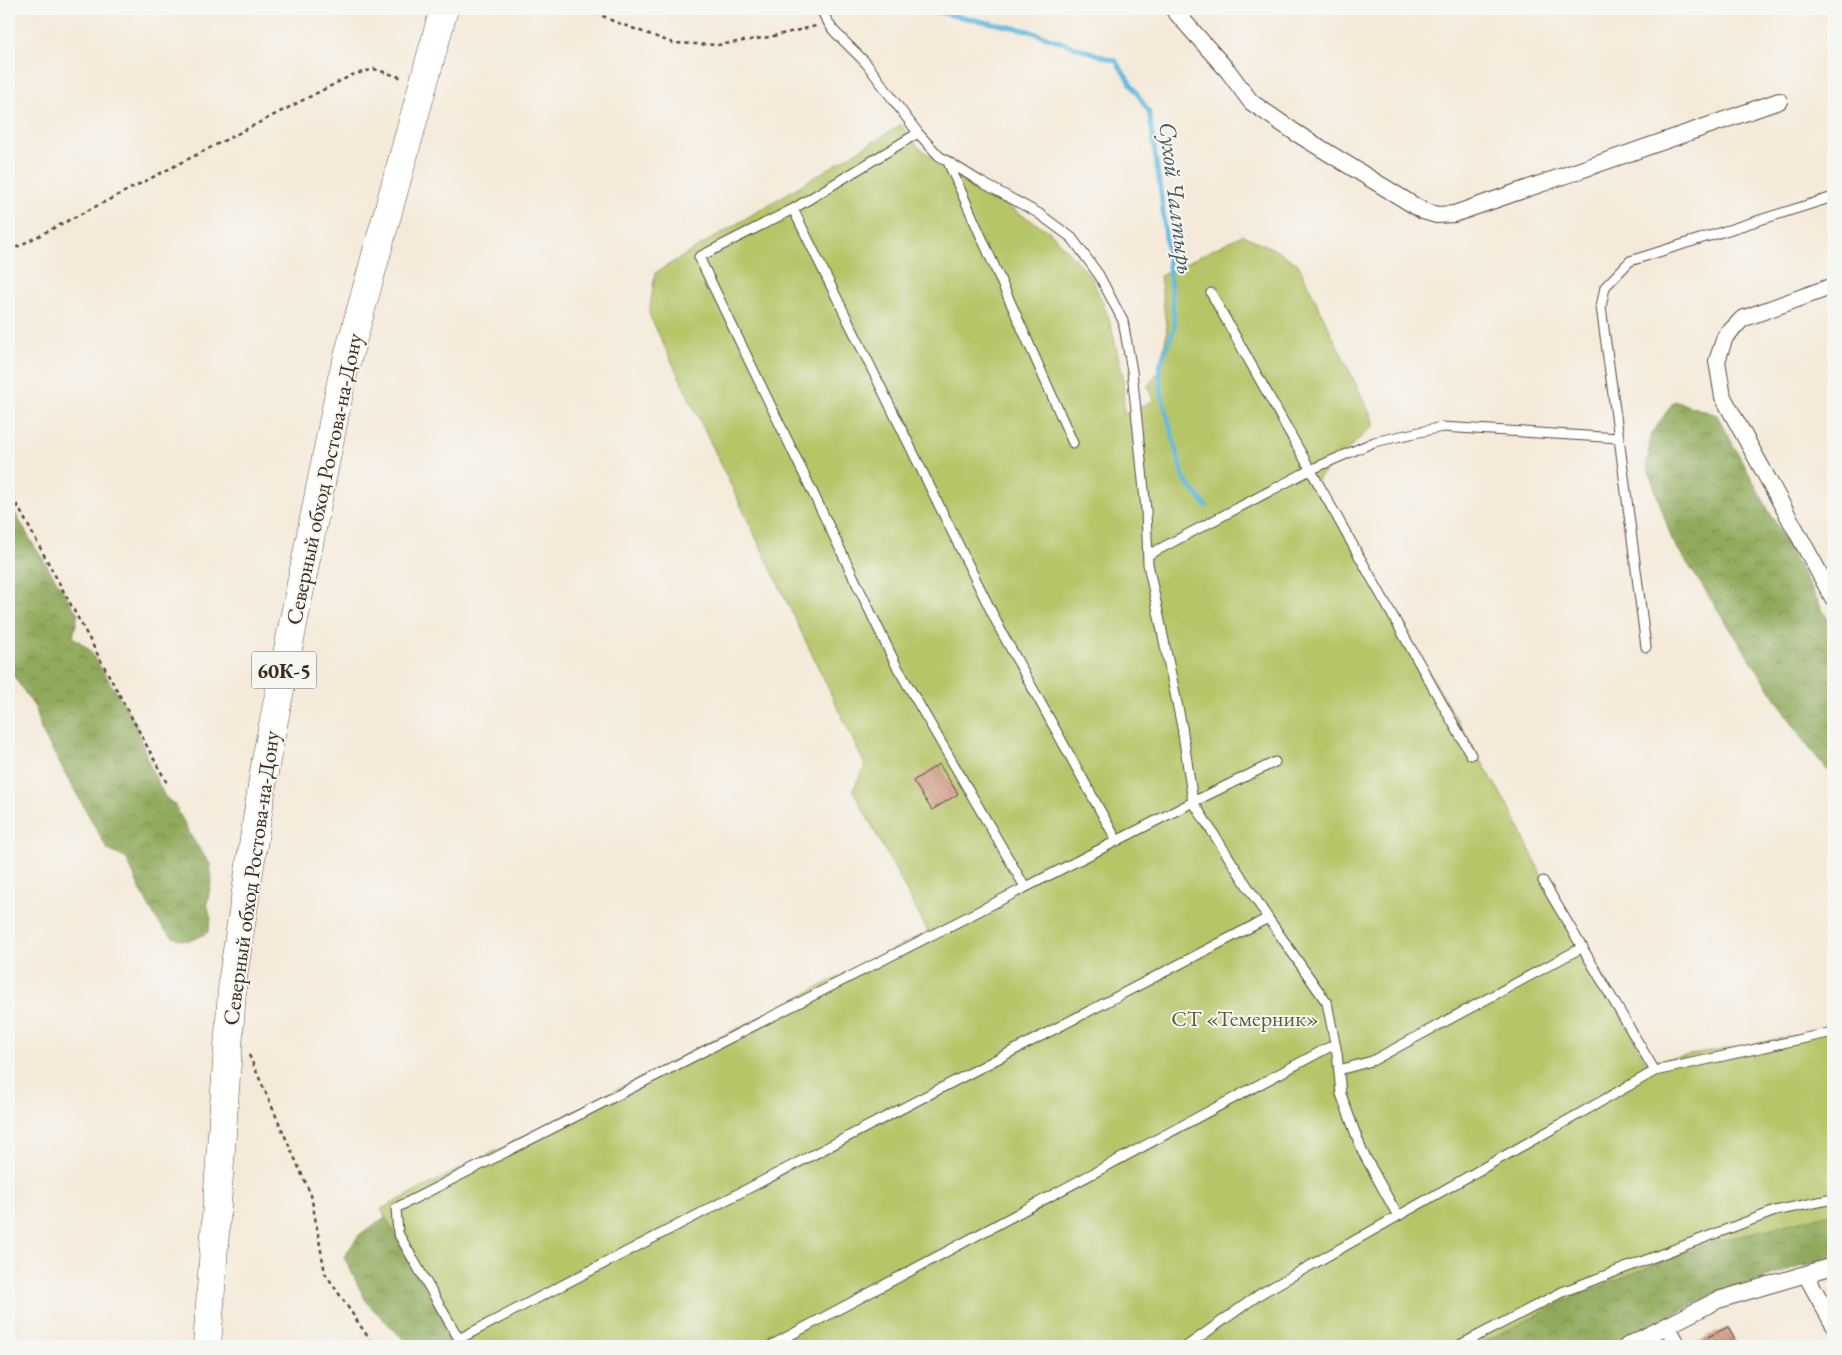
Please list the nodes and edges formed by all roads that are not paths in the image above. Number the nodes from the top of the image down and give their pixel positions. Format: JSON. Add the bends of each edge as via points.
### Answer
{"nodes":[{"id":1,"x":425,"y":9,"type":"edge"},
{"id":2,"x":444,"y":9,"type":"edge"},
{"id":3,"x":820,"y":9,"type":"edge"},
{"id":4,"x":1173,"y":9,"type":"edge"},
{"id":5,"x":1779,"y":101,"type":"dead end"},
{"id":6,"x":918,"y":133,"type":"junction"},
{"id":7,"x":948,"y":161,"type":"junction"},
{"id":8,"x":1833,"y":197,"type":"edge"},
{"id":9,"x":793,"y":209,"type":"junction"},
{"id":10,"x":1833,"y":286,"type":"edge"},
{"id":11,"x":1211,"y":293,"type":"dead end"},
{"id":12,"x":1619,"y":438,"type":"junction"},
{"id":13,"x":1073,"y":443,"type":"dead end"},
{"id":14,"x":1310,"y":470,"type":"junction"},
{"id":15,"x":1148,"y":555,"type":"junction"},
{"id":16,"x":1833,"y":598,"type":"edge"},
{"id":17,"x":1646,"y":647,"type":"dead end"},
{"id":18,"x":1471,"y":755,"type":"dead end"},
{"id":19,"x":1275,"y":762,"type":"dead end"},
{"id":20,"x":1193,"y":802,"type":"junction"},
{"id":21,"x":1116,"y":840,"type":"junction"},
{"id":22,"x":1543,"y":881,"type":"dead end"},
{"id":23,"x":1025,"y":887,"type":"junction"},
{"id":24,"x":1268,"y":918,"type":"junction"},
{"id":25,"x":1583,"y":947,"type":"junction"},
{"id":26,"x":1833,"y":1032,"type":"edge"},
{"id":27,"x":1335,"y":1044,"type":"junction"},
{"id":28,"x":1338,"y":1070,"type":"junction"},
{"id":29,"x":1655,"y":1071,"type":"junction"},
{"id":30,"x":1833,"y":1199,"type":"edge"},
{"id":31,"x":1398,"y":1216,"type":"junction"},
{"id":32,"x":1833,"y":1266,"type":"edge"},
{"id":33,"x":1806,"y":1275,"type":"junction"},
{"id":34,"x":1833,"y":1324,"type":"edge"},
{"id":35,"x":1668,"y":1327,"type":"junction"},
{"id":36,"x":461,"y":1343,"type":"edge"},
{"id":37,"x":188,"y":1346,"type":"edge"},
{"id":38,"x":207,"y":1346,"type":"edge"},
{"id":39,"x":770,"y":1346,"type":"edge"},
{"id":40,"x":1187,"y":1346,"type":"edge"},
{"id":41,"x":1458,"y":1346,"type":"edge"},
{"id":42,"x":1627,"y":1346,"type":"edge"},
{"id":43,"x":1678,"y":1346,"type":"edge"}],
"edges":[{"from":1,"to":37,"type":"highway","name":"Северный обход Ростова-на-Дону","number":"60К-5","via":[[324,374],[248,757],[214,975]]},
{"from":2,"to":38,"type":"highway","name":"Северный обход Ростова-на-Дону","number":"60К-5","via":[[342,378],[266,760],[233,977]]},
{"from":3,"to":6,"type":"lane","via":[[833,30],[866,63]]},
{"from":4,"to":5,"type":"street","via":[[1251,102],[1395,196],[1423,212],[1437,215],[1454,214]]},
{"from":6,"to":7,"type":"lane"},
{"from":6,"to":9,"type":"lane"},
{"from":7,"to":13,"type":"lane"},
{"from":7,"to":15,"type":"lane","via":[[1038,213],[1072,238],[1100,275],[1123,321],[1132,371]]},
{"from":8,"to":12,"type":"lane","via":[[1630,261],[1605,287],[1601,307]]},
{"from":9,"to":21,"type":"lane","via":[[1001,631]]},
{"from":9,"to":23,"type":"lane","via":[[699,257],[896,665]]},
{"from":10,"to":16,"type":"street","via":[[1742,319],[1725,337],[1717,361],[1723,397]]},
{"from":11,"to":14,"type":"lane"},
{"from":12,"to":14,"type":"lane","via":[[1442,428],[1374,442]]},
{"from":12,"to":17,"type":"lane"},
{"from":14,"to":15,"type":"lane"},
{"from":14,"to":18,"type":"lane"},
{"from":15,"to":20,"type":"lane","via":[[1182,727]]},
{"from":19,"to":20,"type":"lane"},
{"from":20,"to":21,"type":"lane"},
{"from":20,"to":24,"type":"lane"},
{"from":21,"to":23,"type":"lane"},
{"from":22,"to":25,"type":"lane"},
{"from":23,"to":36,"type":"lane","via":[[396,1208],[398,1233]]},
{"from":24,"to":27,"type":"lane","via":[[1328,1003]]},
{"from":24,"to":36,"type":"lane"},
{"from":25,"to":28,"type":"lane","via":[[1372,1061]]},
{"from":25,"to":29,"type":"lane"},
{"from":26,"to":29,"type":"lane"},
{"from":27,"to":28,"type":"lane"},
{"from":27,"to":39,"type":"lane"},
{"from":28,"to":31,"type":"lane","via":[[1341,1094],[1362,1151]]},
{"from":29,"to":31,"type":"lane"},
{"from":30,"to":41,"type":"lane","via":[[1775,1211],[1562,1292]]},
{"from":31,"to":40,"type":"lane","via":[[1260,1294]]},
{"from":32,"to":33,"type":"street"},
{"from":33,"to":34,"type":"street"},
{"from":33,"to":35,"type":"street","via":[[1718,1300]]},
{"from":35,"to":42,"type":"street"},
{"from":35,"to":43,"type":"street"}]}
